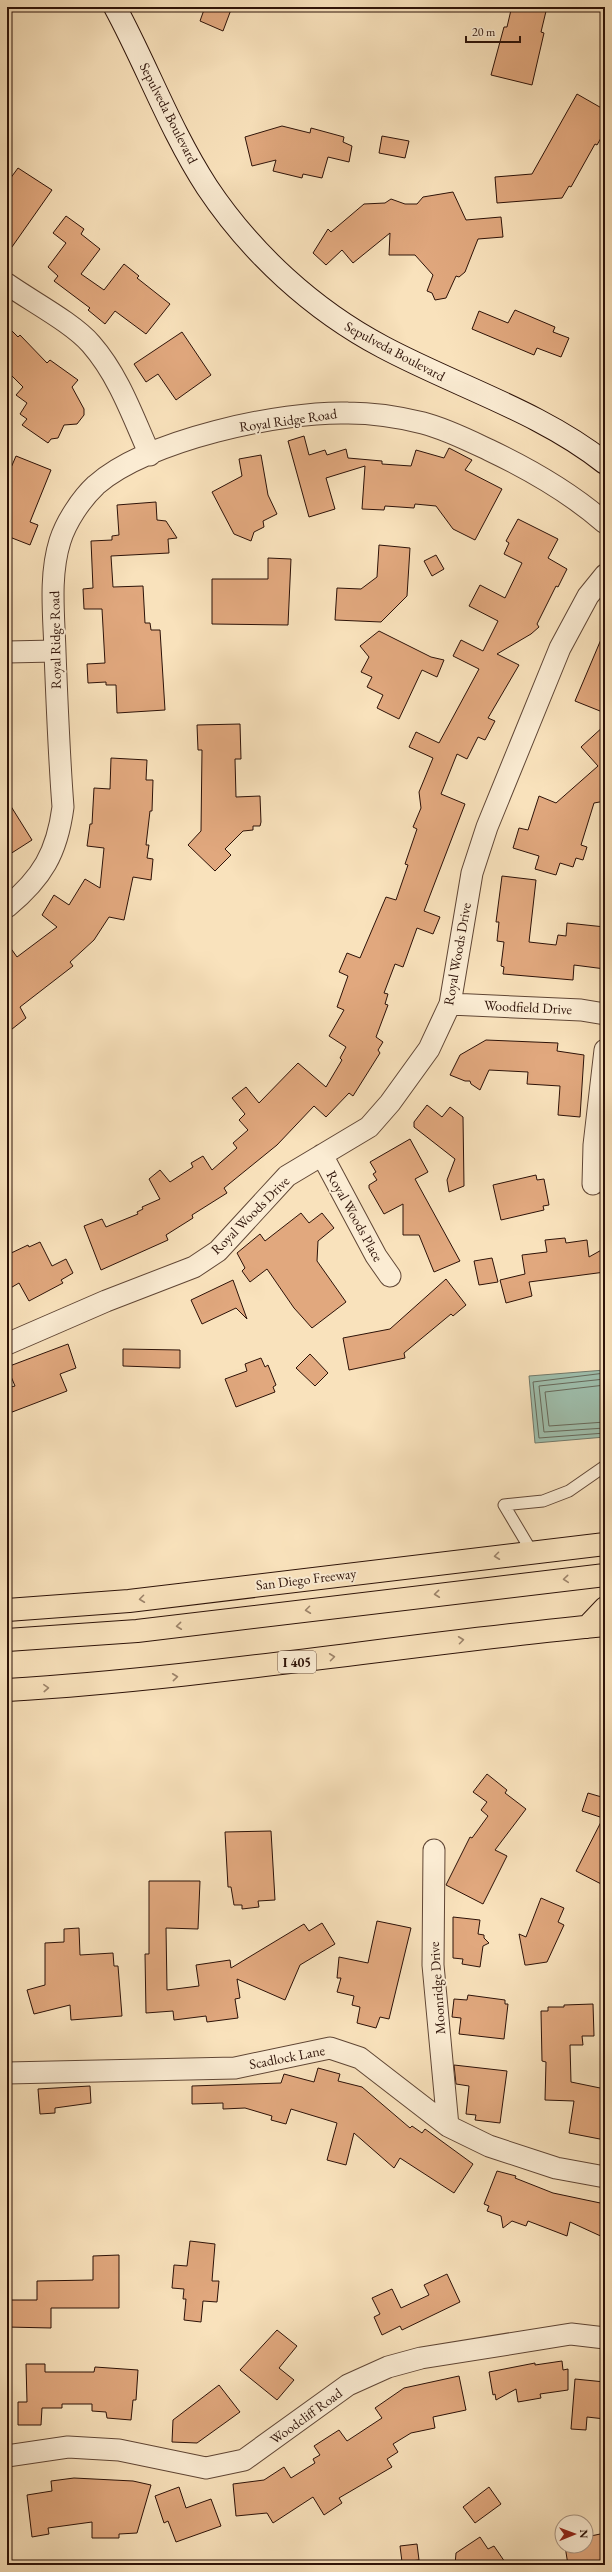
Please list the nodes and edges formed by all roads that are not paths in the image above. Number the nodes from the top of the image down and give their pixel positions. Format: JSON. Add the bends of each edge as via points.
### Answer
{"nodes":[{"id":1,"x":115,"y":7,"type":"edge"},
{"id":2,"x":7,"y":284,"type":"edge"},
{"id":3,"x":150,"y":455,"type":"junction"},
{"id":4,"x":605,"y":463,"type":"edge"},
{"id":5,"x":605,"y":523,"type":"edge"},
{"id":6,"x":605,"y":575,"type":"edge"},
{"id":7,"x":55,"y":651,"type":"junction"},
{"id":8,"x":7,"y":652,"type":"edge"},
{"id":9,"x":7,"y":907,"type":"edge"},
{"id":10,"x":450,"y":1004,"type":"junction"},
{"id":11,"x":605,"y":1014,"type":"edge"},
{"id":12,"x":605,"y":1050,"type":"edge"},
{"id":13,"x":322,"y":1155,"type":"junction"},
{"id":14,"x":593,"y":1184,"type":"dead end"},
{"id":15,"x":390,"y":1276,"type":"dead end"},
{"id":16,"x":7,"y":1344,"type":"edge"},
{"id":17,"x":605,"y":1466,"type":"edge"},
{"id":18,"x":605,"y":1544,"type":"edge"},
{"id":19,"x":532,"y":1552,"type":"junction"},
{"id":20,"x":605,"y":1575,"type":"edge"},
{"id":21,"x":605,"y":1608,"type":"edge"},
{"id":22,"x":7,"y":1610,"type":"edge"},
{"id":23,"x":596,"y":1626,"type":"edge"},
{"id":24,"x":7,"y":1640,"type":"edge"},
{"id":25,"x":7,"y":1690,"type":"edge"},
{"id":26,"x":434,"y":1850,"type":"dead end"},
{"id":27,"x":7,"y":2073,"type":"edge"},
{"id":28,"x":448,"y":2126,"type":"junction"},
{"id":29,"x":605,"y":2177,"type":"edge"},
{"id":30,"x":605,"y":2338,"type":"edge"},
{"id":31,"x":7,"y":2456,"type":"edge"}],
"edges":[{"from":1,"to":4,"type":"main road","name":"Sepulveda Boulevard","via":[[181,140],[207,186],[235,226],[269,263],[310,299],[352,330],[558,431]]},
{"from":2,"to":3,"type":"street","via":[[90,343],[104,360],[119,387]]},
{"from":3,"to":5,"type":"street","name":"Royal Ridge Road","via":[[201,435],[262,421],[348,413],[385,416],[424,423],[455,434],[537,473],[585,505]]},
{"from":3,"to":7,"type":"street","name":"Royal Ridge Road","via":[[118,470],[95,486],[75,511],[60,541],[54,574]]},
{"from":6,"to":10,"type":"street","name":"Royal Woods Drive","via":[[588,596],[560,648],[487,827],[469,887]]},
{"from":7,"to":8,"type":"street"},
{"from":7,"to":9,"type":"street","name":"Royal Ridge Road","via":[[63,807],[60,832],[41,875]]},
{"from":10,"to":11,"type":"street","name":"Woodfield Drive","via":[[581,1010]]},
{"from":10,"to":13,"type":"street","name":"Royal Woods Drive","via":[[429,1049],[390,1103],[369,1127]]},
{"from":12,"to":14,"type":"street","via":[[594,1145]]},
{"from":13,"to":15,"type":"street","name":"Royal Woods Place","via":[[376,1256]]},
{"from":13,"to":16,"type":"street","name":"Royal Woods Drive","via":[[287,1176],[218,1251],[194,1267],[106,1301]]},
{"from":17,"to":19,"type":"lane","via":[[569,1491],[543,1501],[504,1505]]},
{"from":18,"to":19,"type":"highway","name":"San Diego Freeway"},
{"from":19,"to":22,"type":"highway","name":"San Diego Freeway","one_way":true,"via":[[129,1601]]},
{"from":20,"to":24,"type":"highway","one_way":true,"via":[[137,1631]]},
{"from":21,"to":23,"type":"highway"},
{"from":25,"to":23,"type":"highway","number":"I 405","one_way":true,"via":[[137,1681]]},
{"from":26,"to":28,"type":"street","name":"Moonridge Drive","via":[[433,1965]]},
{"from":27,"to":28,"type":"street","name":"Scadlock Lane","via":[[235,2068],[330,2048],[360,2058]]},
{"from":28,"to":29,"type":"street","name":"Scadlock Lane","via":[[489,2146],[541,2163]]},
{"from":30,"to":31,"type":"street","name":"Woodcliff Road","via":[[571,2334],[421,2358],[388,2367],[348,2385],[244,2460],[206,2468],[120,2450],[68,2447]]}]}
